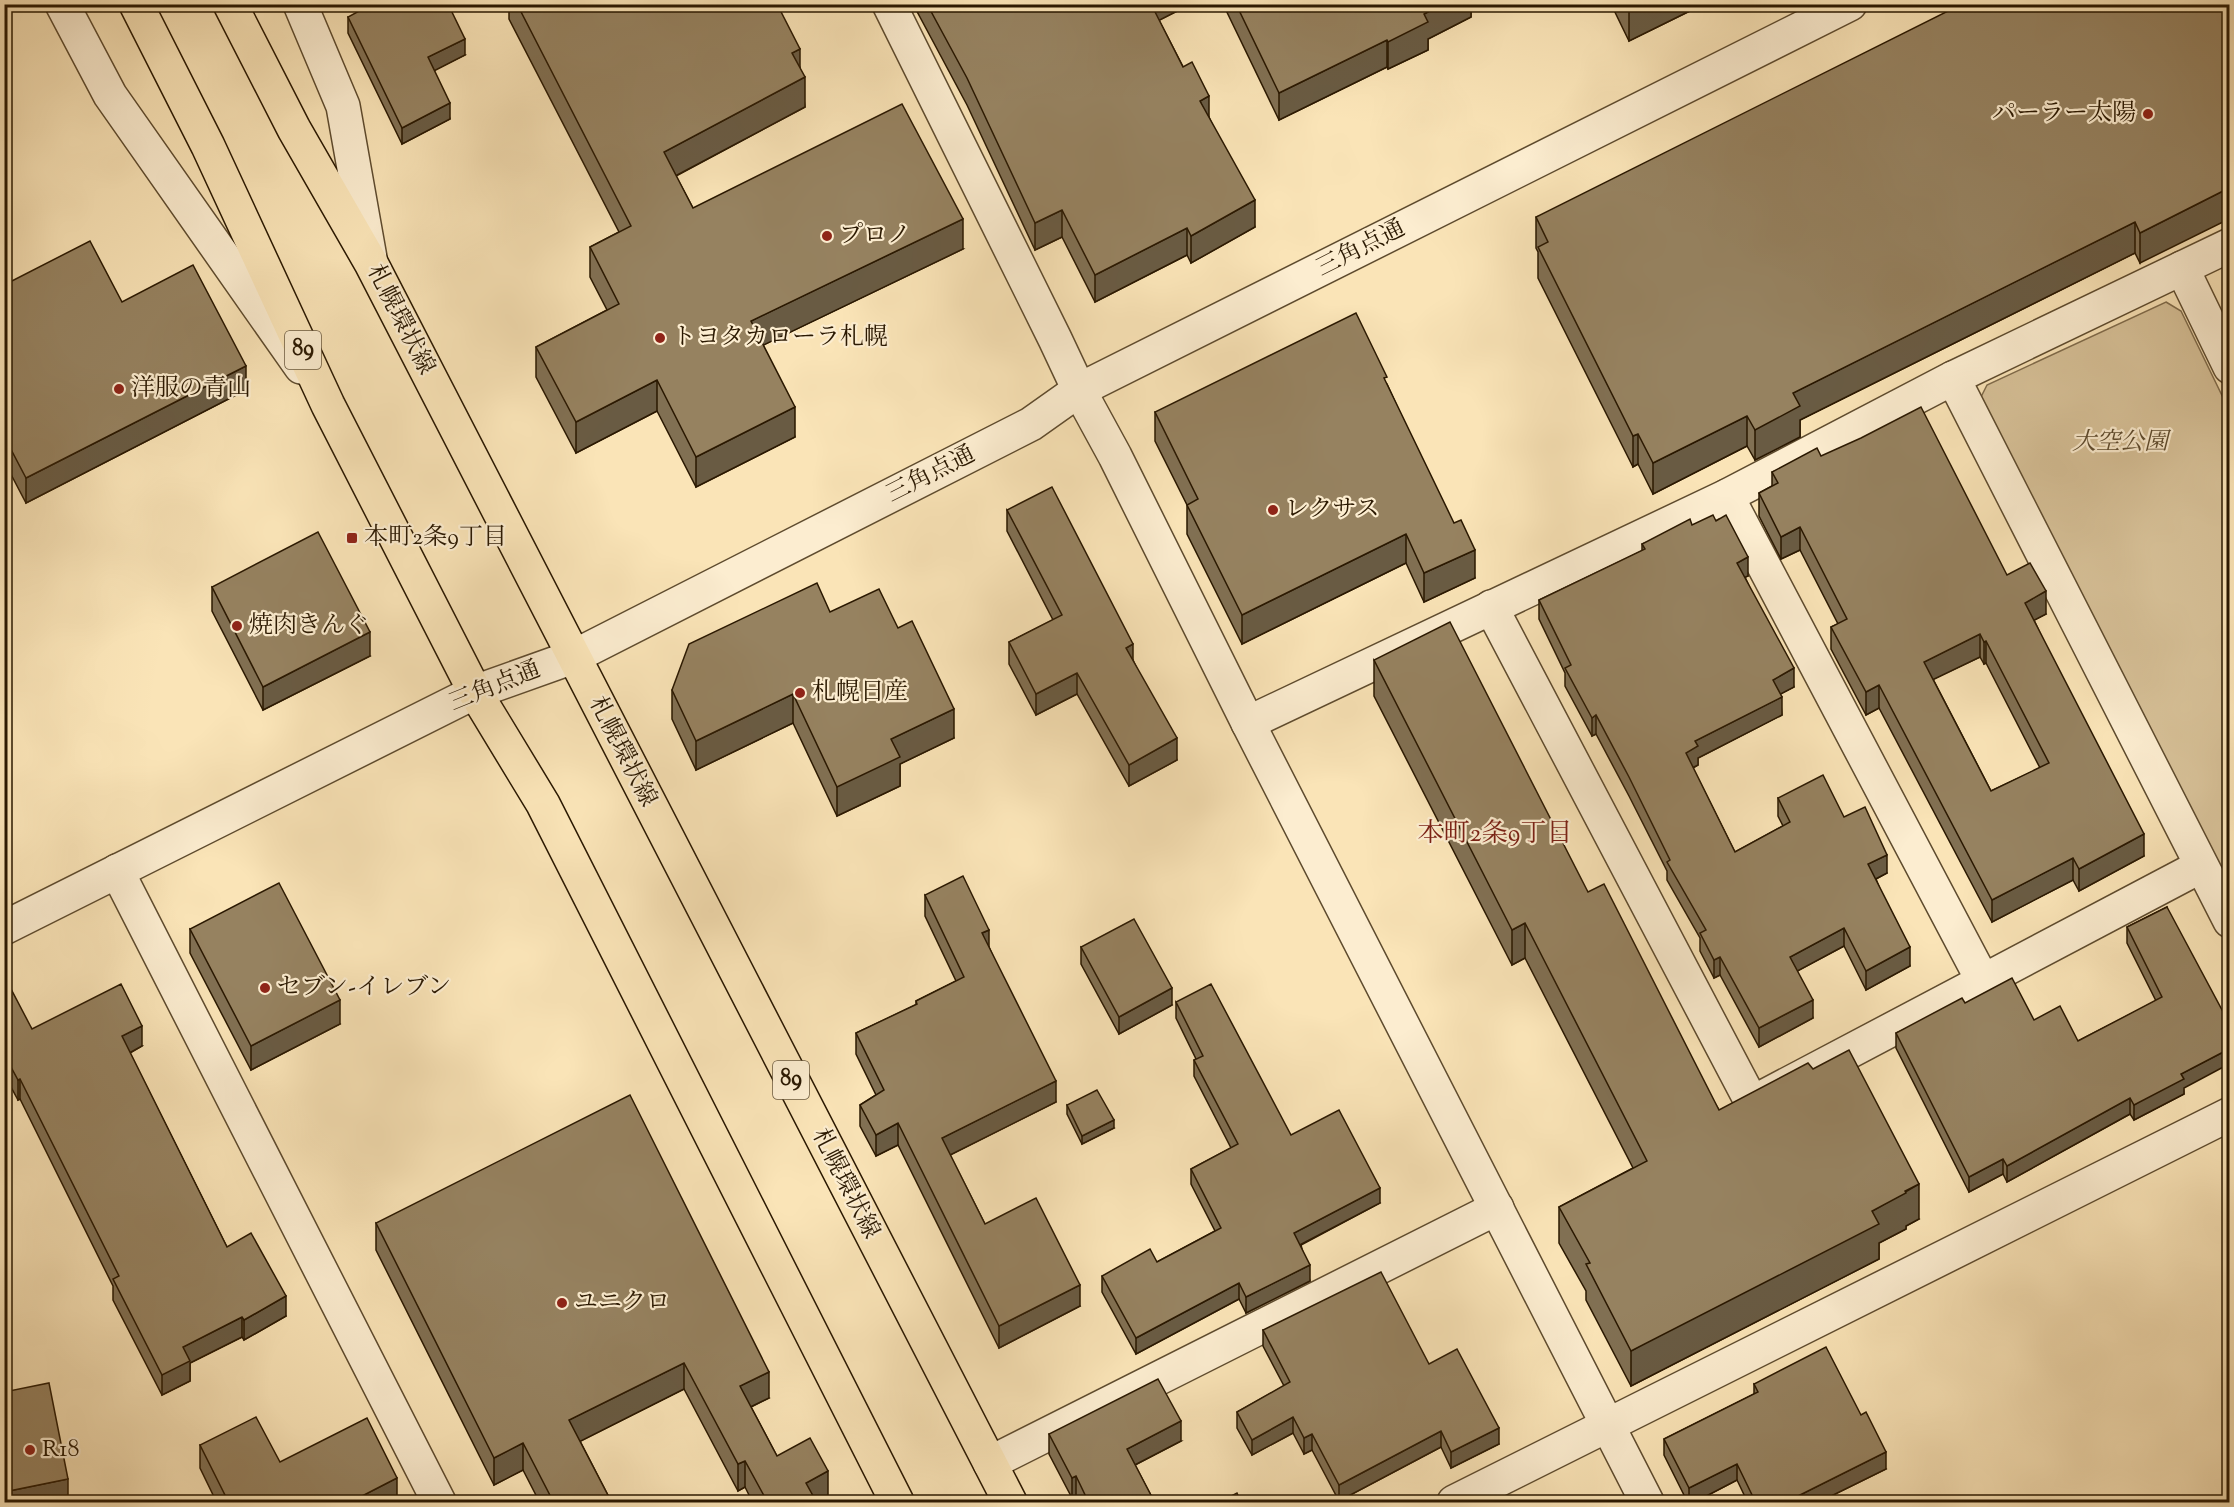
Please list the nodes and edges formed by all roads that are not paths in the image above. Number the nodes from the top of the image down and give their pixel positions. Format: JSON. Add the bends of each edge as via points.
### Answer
{"nodes":[{"id":1,"x":62,"y":4,"type":"edge"},
{"id":2,"x":136,"y":4,"type":"edge"},
{"id":3,"x":230,"y":4,"type":"edge"},
{"id":4,"x":300,"y":4,"type":"edge"},
{"id":5,"x":889,"y":4,"type":"edge"},
{"id":6,"x":1850,"y":4,"type":"edge"},
{"id":7,"x":2229,"y":245,"type":"edge"},
{"id":8,"x":371,"y":263,"type":"junction"},
{"id":9,"x":2182,"y":268,"type":"junction"},
{"id":10,"x":2229,"y":367,"type":"edge"},
{"id":11,"x":1953,"y":378,"type":"junction"},
{"id":12,"x":1079,"y":390,"type":"junction"},
{"id":13,"x":328,"y":405,"type":"junction"},
{"id":14,"x":1727,"y":496,"type":"junction"},
{"id":15,"x":1491,"y":608,"type":"junction"},
{"id":16,"x":573,"y":657,"type":"junction"},
{"id":17,"x":475,"y":692,"type":"junction"},
{"id":18,"x":1248,"y":723,"type":"junction"},
{"id":19,"x":2201,"y":866,"type":"junction"},
{"id":20,"x":117,"y":871,"type":"junction"},
{"id":21,"x":2229,"y":921,"type":"edge"},
{"id":22,"x":4,"y":928,"type":"edge"},
{"id":23,"x":1983,"y":981,"type":"junction"},
{"id":24,"x":2229,"y":1113,"type":"edge"},
{"id":25,"x":1497,"y":1208,"type":"junction"},
{"id":26,"x":1608,"y":1425,"type":"junction"},
{"id":27,"x":990,"y":1463,"type":"junction"},
{"id":28,"x":439,"y":1503,"type":"edge"},
{"id":29,"x":897,"y":1503,"type":"edge"},
{"id":30,"x":1010,"y":1503,"type":"edge"},
{"id":31,"x":1454,"y":1503,"type":"edge"},
{"id":32,"x":1647,"y":1503,"type":"edge"}],
"edges":[{"from":1,"to":13,"type":"street","via":[[110,95]]},
{"from":2,"to":13,"type":"main road","number":"89","via":[[208,146]]},
{"from":3,"to":8,"type":"main road","name":"札幌環状線","number":"89","via":[[294,129]]},
{"from":4,"to":8,"type":"street","via":[[343,105]]},
{"from":5,"to":12,"type":"street"},
{"from":6,"to":12,"type":"street","name":"三角点通"},
{"from":7,"to":9,"type":"street"},
{"from":8,"to":16,"type":"main road","name":"札幌環状線","number":"89"},
{"from":9,"to":10,"type":"street"},
{"from":9,"to":11,"type":"street"},
{"from":11,"to":14,"type":"street"},
{"from":11,"to":19,"type":"street"},
{"from":12,"to":16,"type":"street","name":"三角点通","via":[[1031,424]]},
{"from":12,"to":18,"type":"street"},
{"from":13,"to":17,"type":"main road","number":"89"},
{"from":14,"to":15,"type":"street"},
{"from":14,"to":23,"type":"street"},
{"from":15,"to":18,"type":"street"},
{"from":15,"to":23,"type":"street","via":[[1752,1103]]},
{"from":16,"to":17,"type":"street","name":"三角点通"},
{"from":16,"to":27,"type":"main road","name":"札幌環状線","number":"89"},
{"from":17,"to":20,"type":"street","name":"三角点通"},
{"from":17,"to":29,"type":"main road","number":"89","via":[[543,804]]},
{"from":18,"to":25,"type":"street"},
{"from":19,"to":21,"type":"street"},
{"from":19,"to":23,"type":"street"},
{"from":20,"to":22,"type":"street","name":"三角点通"},
{"from":20,"to":28,"type":"street"},
{"from":24,"to":26,"type":"street"},
{"from":25,"to":26,"type":"street"},
{"from":25,"to":27,"type":"street"},
{"from":26,"to":31,"type":"street"},
{"from":26,"to":32,"type":"street"},
{"from":27,"to":30,"type":"main road","name":"札幌環状線","number":"89"}]}
